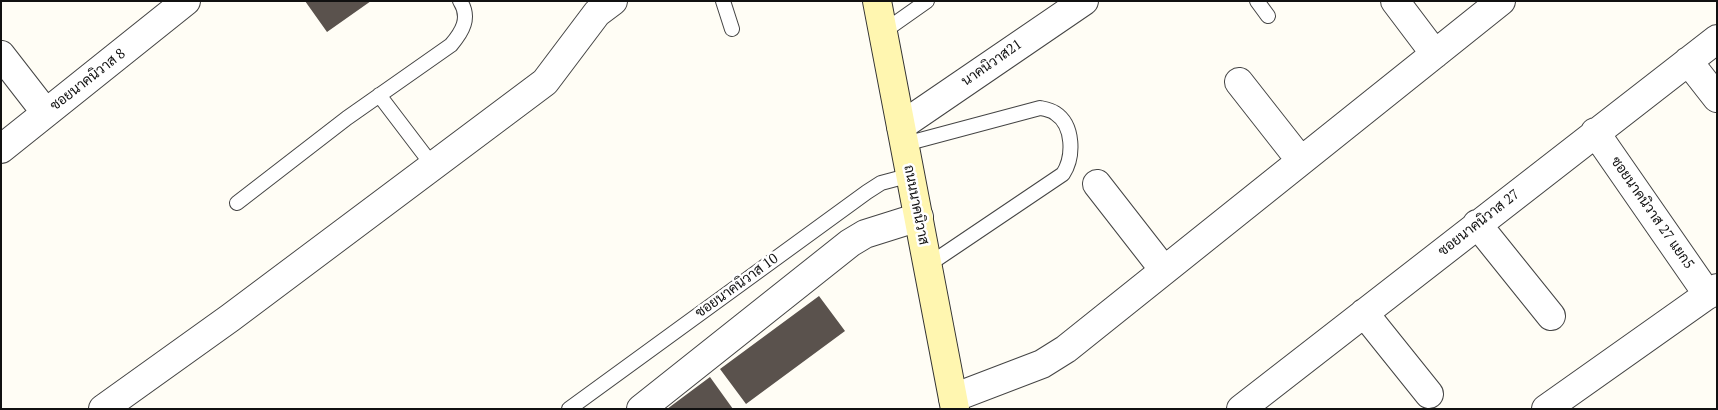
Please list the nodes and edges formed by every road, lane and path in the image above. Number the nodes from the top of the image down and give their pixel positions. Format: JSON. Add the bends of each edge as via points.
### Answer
{"nodes":[{"id":1,"x":186,"y":1,"type":"edge"},
{"id":2,"x":460,"y":1,"type":"edge"},
{"id":3,"x":612,"y":1,"type":"edge"},
{"id":4,"x":723,"y":1,"type":"edge"},
{"id":5,"x":877,"y":1,"type":"edge"},
{"id":6,"x":927,"y":1,"type":"edge"},
{"id":7,"x":1084,"y":1,"type":"edge"},
{"id":8,"x":1257,"y":1,"type":"edge"},
{"id":9,"x":1395,"y":1,"type":"edge"},
{"id":10,"x":1501,"y":1,"type":"edge"},
{"id":11,"x":1268,"y":16,"type":"dead end"},
{"id":12,"x":732,"y":29,"type":"dead end"},
{"id":13,"x":883,"y":32,"type":"junction"},
{"id":14,"x":1717,"y":39,"type":"edge"},
{"id":15,"x":1434,"y":54,"type":"junction"},
{"id":16,"x":1,"y":55,"type":"edge"},
{"id":17,"x":1688,"y":61,"type":"junction"},
{"id":18,"x":1239,"y":82,"type":"dead end"},
{"id":19,"x":379,"y":95,"type":"junction"},
{"id":20,"x":1717,"y":98,"type":"edge"},
{"id":21,"x":46,"y":113,"type":"junction"},
{"id":22,"x":1595,"y":132,"type":"junction"},
{"id":23,"x":903,"y":135,"type":"junction"},
{"id":24,"x":1,"y":149,"type":"edge"},
{"id":25,"x":1301,"y":161,"type":"junction"},
{"id":26,"x":433,"y":166,"type":"junction"},
{"id":27,"x":911,"y":175,"type":"junction"},
{"id":28,"x":1097,"y":184,"type":"dead end"},
{"id":29,"x":237,"y":203,"type":"dead end"},
{"id":30,"x":919,"y":217,"type":"junction"},
{"id":31,"x":1477,"y":224,"type":"junction"},
{"id":32,"x":928,"y":265,"type":"junction"},
{"id":33,"x":1164,"y":270,"type":"junction"},
{"id":34,"x":1712,"y":292,"type":"edge"},
{"id":35,"x":1364,"y":313,"type":"junction"},
{"id":36,"x":1551,"y":316,"type":"dead end"},
{"id":37,"x":1429,"y":394,"type":"dead end"},
{"id":38,"x":954,"y":403,"type":"edge"},
{"id":39,"x":1251,"y":406,"type":"edge"},
{"id":40,"x":103,"y":409,"type":"edge"},
{"id":41,"x":569,"y":409,"type":"edge"},
{"id":42,"x":641,"y":409,"type":"edge"},
{"id":43,"x":1546,"y":409,"type":"edge"}],
"edges":[{"from":1,"to":21,"type":"street","name":"ซอยนาคนิวาส 8"},
{"from":2,"to":19,"type":"lane","via":[[466,16],[462,30],[451,45]]},
{"from":3,"to":26,"type":"street","via":[[597,13],[545,82]]},
{"from":4,"to":12,"type":"lane"},
{"from":5,"to":13,"type":"main road","name":"ถนนนาคนิวาส"},
{"from":6,"to":13,"type":"lane"},
{"from":7,"to":23,"type":"street","name":"นาคนิวาส21"},
{"from":8,"to":11,"type":"lane"},
{"from":9,"to":15,"type":"street"},
{"from":10,"to":15,"type":"street"},
{"from":13,"to":23,"type":"main road","name":"ถนนนาคนิวาส"},
{"from":14,"to":17,"type":"street","name":"ซอยนาคนิวาส 27"},
{"from":15,"to":25,"type":"street"},
{"from":16,"to":21,"type":"street","name":"ซอยนาคนิวาส 8"},
{"from":17,"to":20,"type":"street"},
{"from":17,"to":22,"type":"street","name":"ซอยนาคนิวาส 27"},
{"from":18,"to":25,"type":"street"},
{"from":19,"to":26,"type":"lane"},
{"from":19,"to":29,"type":"lane"},
{"from":21,"to":24,"type":"street"},
{"from":22,"to":31,"type":"street","name":"ซอยนาคนิวาส 27"},
{"from":22,"to":34,"type":"street","name":"ซอยนาคนิวาส 27 แยก5"},
{"from":23,"to":27,"type":"main road","name":"ถนนนาคนิวาส"},
{"from":23,"to":32,"type":"lane","via":[[1040,108],[1054,112],[1064,120],[1072,153],[1063,174]]},
{"from":25,"to":33,"type":"street"},
{"from":26,"to":40,"type":"street"},
{"from":27,"to":30,"type":"main road","name":"ถนนนาคนิวาส"},
{"from":27,"to":41,"type":"lane","name":"ซอยนาคนิวาส 10","via":[[881,183],[867,192]]},
{"from":28,"to":33,"type":"street"},
{"from":30,"to":32,"type":"main road","name":"ถนนนาคนิวาส"},
{"from":30,"to":42,"type":"street","via":[[865,234],[850,243]]},
{"from":31,"to":35,"type":"street","name":"ซอยนาคนิวาส 27"},
{"from":31,"to":36,"type":"street"},
{"from":32,"to":38,"type":"main road","name":"ถนนนาคนิวาส"},
{"from":33,"to":38,"type":"street","via":[[1042,364]]},
{"from":34,"to":43,"type":"street"},
{"from":35,"to":37,"type":"street"},
{"from":35,"to":39,"type":"street","name":"ซอยนาคนิวาส 27"}]}
